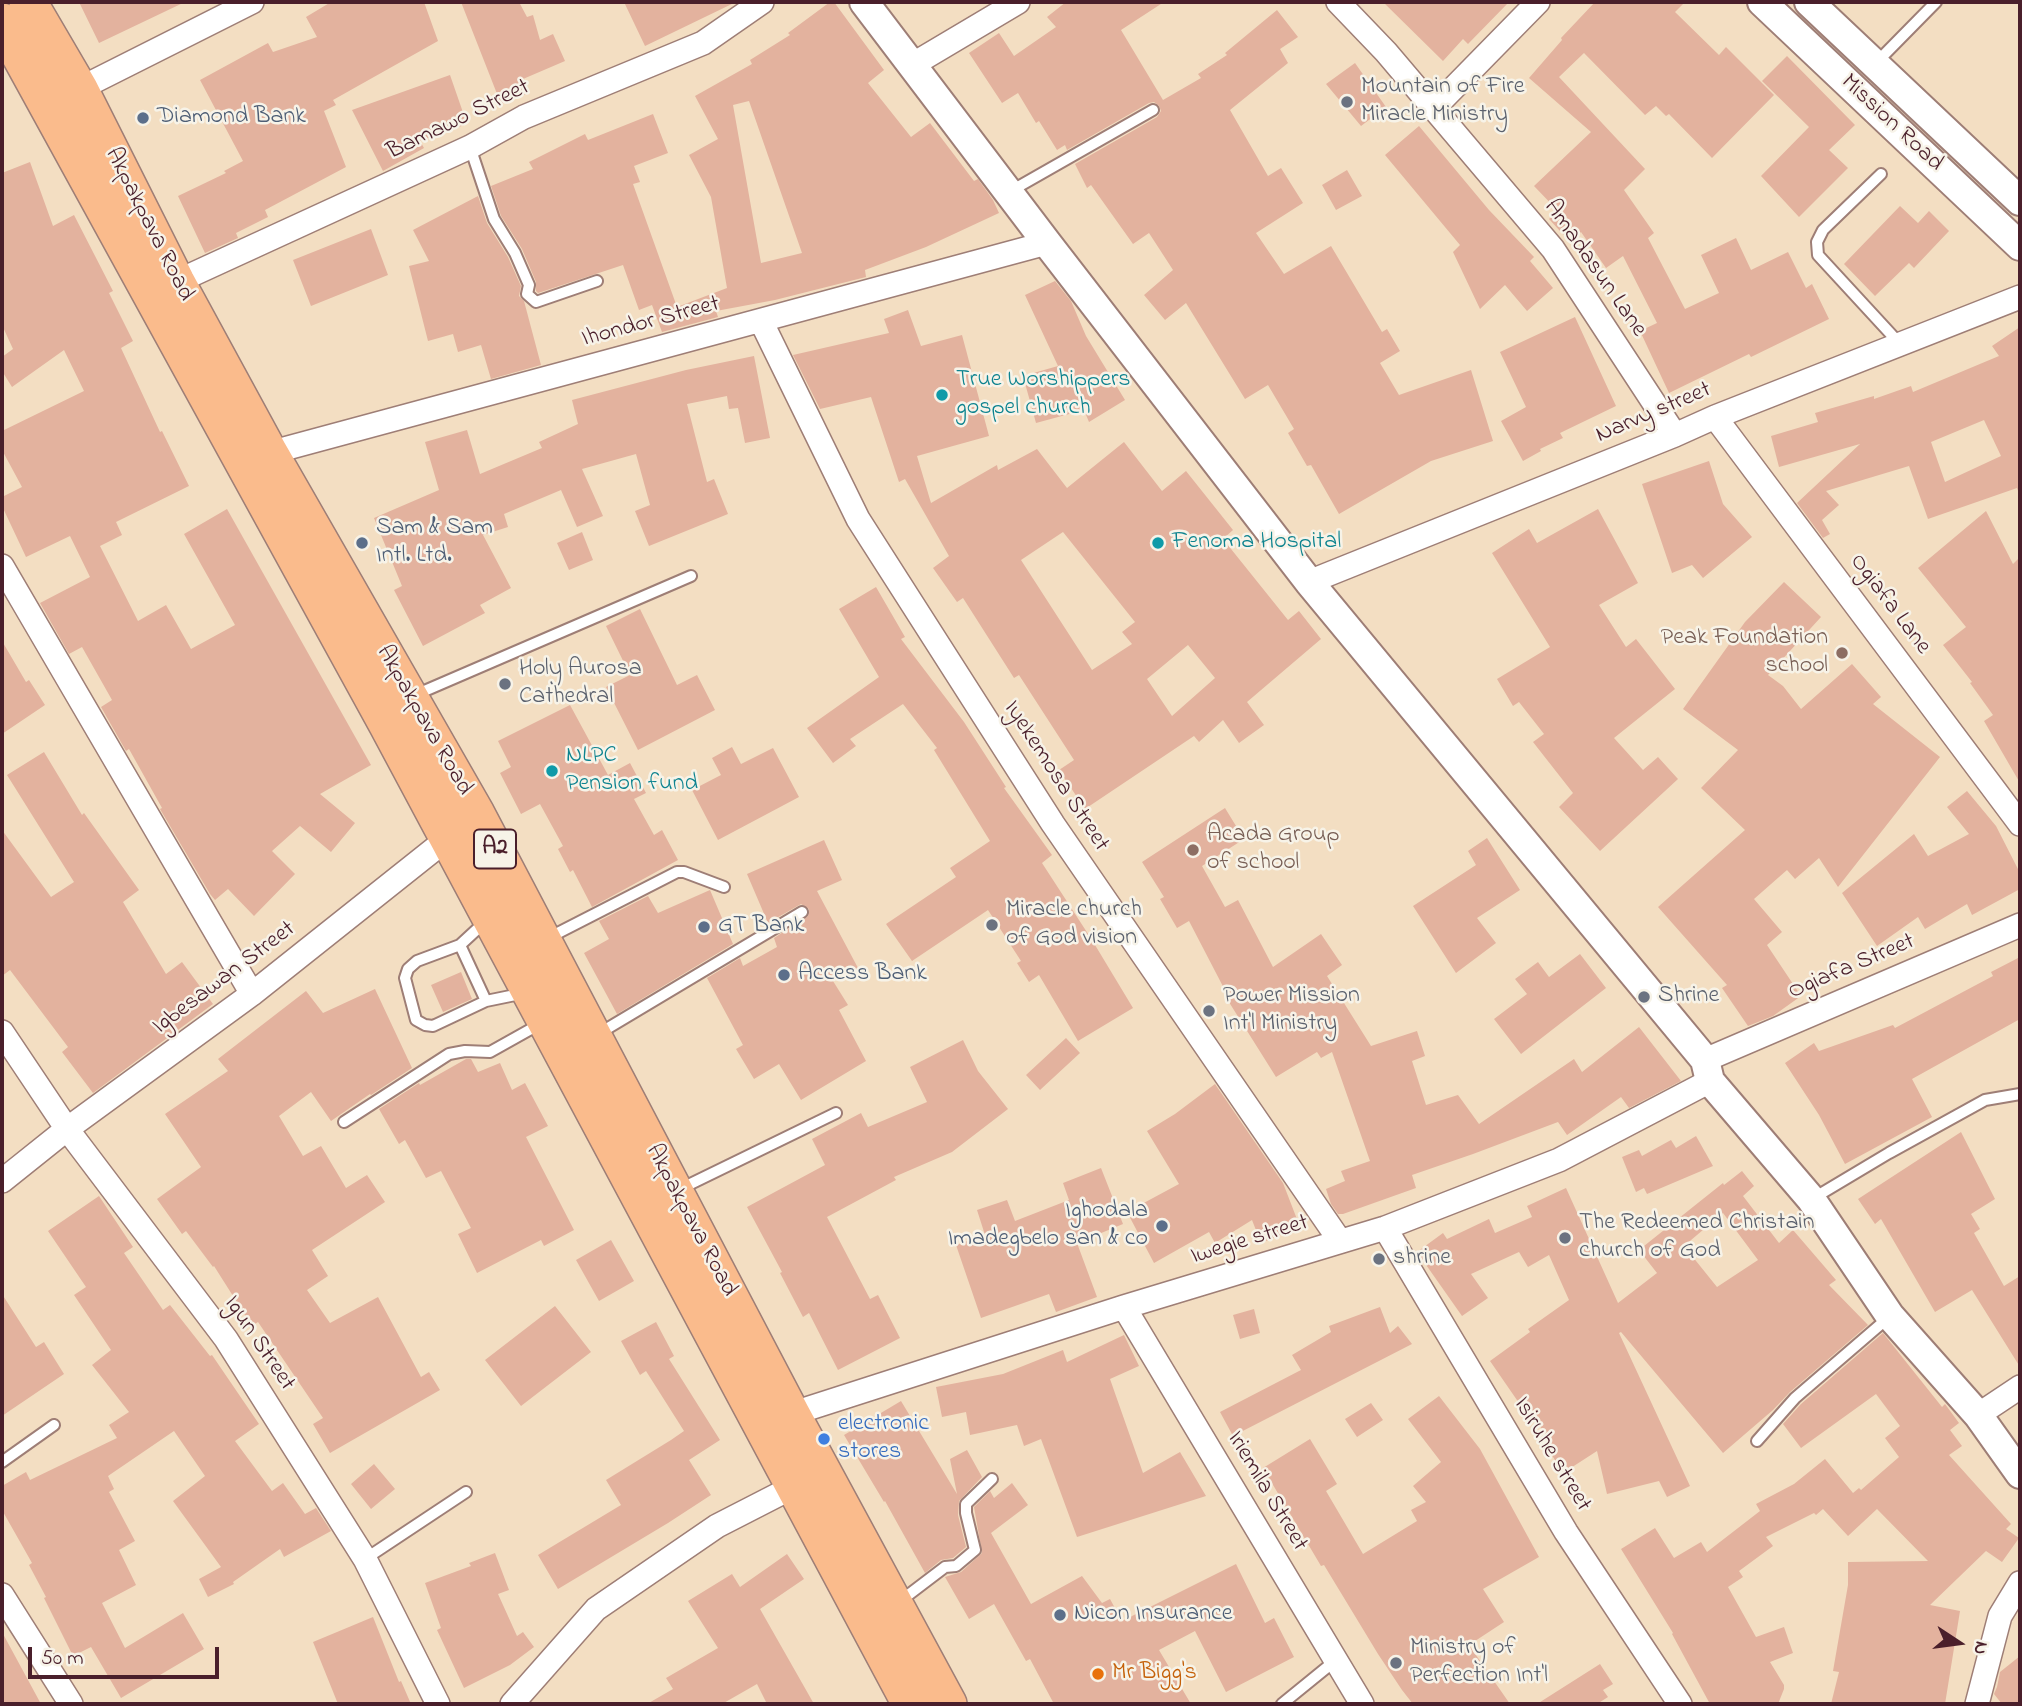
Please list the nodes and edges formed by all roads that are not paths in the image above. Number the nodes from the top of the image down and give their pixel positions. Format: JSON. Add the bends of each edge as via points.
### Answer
{"nodes":[{"id":1,"x":28,"y":2,"type":"edge"},
{"id":2,"x":252,"y":2,"type":"edge"},
{"id":3,"x":762,"y":2,"type":"edge"},
{"id":4,"x":864,"y":2,"type":"edge"},
{"id":5,"x":1018,"y":2,"type":"edge"},
{"id":6,"x":1338,"y":2,"type":"edge"},
{"id":7,"x":1538,"y":2,"type":"edge"},
{"id":8,"x":1762,"y":2,"type":"edge"},
{"id":9,"x":1809,"y":2,"type":"edge"},
{"id":10,"x":1936,"y":2,"type":"edge"},
{"id":11,"x":7,"y":42,"type":"edge"},
{"id":12,"x":1875,"y":64,"type":"junction"},
{"id":13,"x":912,"y":65,"type":"junction"},
{"id":14,"x":79,"y":89,"type":"junction"},
{"id":15,"x":1433,"y":109,"type":"junction"},
{"id":16,"x":1153,"y":110,"type":"dead end"},
{"id":17,"x":470,"y":147,"type":"junction"},
{"id":18,"x":1881,"y":174,"type":"dead end"},
{"id":19,"x":1009,"y":192,"type":"junction"},
{"id":20,"x":2020,"y":201,"type":"edge"},
{"id":21,"x":1047,"y":243,"type":"junction"},
{"id":22,"x":2020,"y":246,"type":"edge"},
{"id":23,"x":597,"y":281,"type":"dead end"},
{"id":24,"x":176,"y":282,"type":"junction"},
{"id":25,"x":2020,"y":297,"type":"edge"},
{"id":26,"x":761,"y":321,"type":"junction"},
{"id":27,"x":1900,"y":344,"type":"junction"},
{"id":28,"x":1715,"y":417,"type":"junction"},
{"id":29,"x":1675,"y":435,"type":"junction"},
{"id":30,"x":269,"y":453,"type":"junction"},
{"id":31,"x":2,"y":566,"type":"edge"},
{"id":32,"x":691,"y":576,"type":"dead end"},
{"id":33,"x":1309,"y":582,"type":"junction"},
{"id":34,"x":410,"y":698,"type":"junction"},
{"id":35,"x":477,"y":814,"type":"junction"},
{"id":36,"x":2020,"y":824,"type":"edge"},
{"id":37,"x":449,"y":839,"type":"junction"},
{"id":38,"x":724,"y":887,"type":"dead end"},
{"id":39,"x":802,"y":912,"type":"dead end"},
{"id":40,"x":491,"y":917,"type":"junction"},
{"id":41,"x":2020,"y":925,"type":"edge"},
{"id":42,"x":543,"y":941,"type":"junction"},
{"id":43,"x":460,"y":944,"type":"junction"},
{"id":44,"x":253,"y":994,"type":"junction"},
{"id":45,"x":486,"y":1002,"type":"junction"},
{"id":46,"x":538,"y":1006,"type":"junction"},
{"id":47,"x":2,"y":1032,"type":"edge"},
{"id":48,"x":592,"y":1037,"type":"junction"},
{"id":49,"x":1708,"y":1070,"type":"junction"},
{"id":50,"x":2020,"y":1094,"type":"edge"},
{"id":51,"x":836,"y":1113,"type":"dead end"},
{"id":52,"x":344,"y":1122,"type":"dead end"},
{"id":53,"x":67,"y":1129,"type":"junction"},
{"id":54,"x":2,"y":1181,"type":"edge"},
{"id":55,"x":674,"y":1192,"type":"junction"},
{"id":56,"x":1811,"y":1199,"type":"junction"},
{"id":57,"x":1385,"y":1228,"type":"junction"},
{"id":58,"x":1340,"y":1241,"type":"junction"},
{"id":59,"x":1124,"y":1307,"type":"junction"},
{"id":60,"x":1890,"y":1316,"type":"junction"},
{"id":61,"x":2020,"y":1387,"type":"edge"},
{"id":62,"x":791,"y":1414,"type":"junction"},
{"id":63,"x":1978,"y":1415,"type":"junction"},
{"id":64,"x":54,"y":1425,"type":"dead end"},
{"id":65,"x":1757,"y":1441,"type":"dead end"},
{"id":66,"x":2,"y":1462,"type":"edge"},
{"id":67,"x":2020,"y":1474,"type":"edge"},
{"id":68,"x":992,"y":1479,"type":"dead end"},
{"id":69,"x":795,"y":1486,"type":"junction"},
{"id":70,"x":466,"y":1492,"type":"dead end"},
{"id":71,"x":365,"y":1559,"type":"junction"},
{"id":72,"x":2020,"y":1583,"type":"edge"},
{"id":73,"x":2,"y":1595,"type":"edge"},
{"id":74,"x":894,"y":1605,"type":"junction"},
{"id":75,"x":1336,"y":1660,"type":"junction"},
{"id":76,"x":71,"y":1704,"type":"edge"},
{"id":77,"x":439,"y":1704,"type":"edge"},
{"id":78,"x":512,"y":1704,"type":"edge"},
{"id":79,"x":911,"y":1704,"type":"edge"},
{"id":80,"x":948,"y":1704,"type":"edge"},
{"id":81,"x":1282,"y":1704,"type":"edge"},
{"id":82,"x":1362,"y":1704,"type":"edge"},
{"id":83,"x":1680,"y":1704,"type":"edge"},
{"id":84,"x":1977,"y":1704,"type":"edge"}],
"edges":[{"from":1,"to":14,"type":"highway","name":"Akpakpava Road","number":"A2"},
{"from":2,"to":14,"type":"street"},
{"from":3,"to":17,"type":"street","name":"Bamawo Street","via":[[703,43],[524,117]]},
{"from":4,"to":13,"type":"street"},
{"from":5,"to":13,"type":"street"},
{"from":6,"to":15,"type":"street","name":"Amadasun Lane"},
{"from":7,"to":15,"type":"street"},
{"from":8,"to":22,"type":"street","name":"Mission Road"},
{"from":9,"to":12,"type":"street","name":"Mission Road"},
{"from":10,"to":12,"type":"lane"},
{"from":11,"to":37,"type":"highway","name":"Akpakpava Road","number":"A2"},
{"from":12,"to":20,"type":"street","name":"Mission Road"},
{"from":13,"to":19,"type":"street"},
{"from":14,"to":24,"type":"highway","name":"Akpakpava Road","number":"A2"},
{"from":15,"to":29,"type":"street","name":"Amadasun Lane","via":[[1553,249]]},
{"from":16,"to":19,"type":"lane"},
{"from":17,"to":23,"type":"lane","via":[[494,219],[529,285],[527,294],[536,302]]},
{"from":17,"to":24,"type":"street","name":"Bamawo Street"},
{"from":18,"to":27,"type":"lane","via":[[1823,230],[1817,242],[1818,255]]},
{"from":19,"to":21,"type":"street"},
{"from":21,"to":26,"type":"street","name":"Ihondor Street"},
{"from":21,"to":33,"type":"street"},
{"from":24,"to":30,"type":"highway","name":"Akpakpava Road","number":"A2"},
{"from":25,"to":27,"type":"street","name":"Narvy street"},
{"from":26,"to":30,"type":"street","name":"Ihondor Street"},
{"from":26,"to":58,"type":"street","name":"Iyekemosa Street","via":[[858,519],[1053,824]]},
{"from":27,"to":28,"type":"street","name":"Narvy street"},
{"from":28,"to":29,"type":"street","name":"Narvy street"},
{"from":28,"to":36,"type":"street","name":"Ogiafa Lane"},
{"from":29,"to":33,"type":"street","name":"Narvy street"},
{"from":30,"to":34,"type":"highway","name":"Akpakpava Road","number":"A2"},
{"from":31,"to":44,"type":"street"},
{"from":32,"to":34,"type":"lane"},
{"from":33,"to":49,"type":"street"},
{"from":34,"to":35,"type":"highway","name":"Akpakpava Road","number":"A2"},
{"from":35,"to":37,"type":"street","name":"Igbesawan Street"},
{"from":35,"to":42,"type":"highway","name":"Akpakpava Road","number":"A2"},
{"from":37,"to":40,"type":"highway","name":"Akpakpava Road","number":"A2"},
{"from":37,"to":44,"type":"street","name":"Igbesawan Street"},
{"from":38,"to":42,"type":"lane","via":[[677,872]]},
{"from":39,"to":48,"type":"lane"},
{"from":40,"to":43,"type":"lane"},
{"from":40,"to":46,"type":"highway","name":"Akpakpava Road","number":"A2"},
{"from":41,"to":49,"type":"street","name":"Ogiafa Street"},
{"from":42,"to":48,"type":"highway","name":"Akpakpava Road","number":"A2"},
{"from":43,"to":45,"type":"lane"},
{"from":43,"to":45,"type":"lane","via":[[408,969],[405,978],[416,1020],[433,1026]]},
{"from":44,"to":53,"type":"street","name":"Igbesawan Street"},
{"from":45,"to":46,"type":"lane"},
{"from":46,"to":52,"type":"lane","via":[[490,1052],[450,1054]]},
{"from":46,"to":69,"type":"highway","name":"Akpakpava Road","number":"A2"},
{"from":47,"to":53,"type":"street","name":"Igun Street"},
{"from":48,"to":55,"type":"highway","name":"Akpakpava Road","number":"A2"},
{"from":49,"to":56,"type":"street"},
{"from":49,"to":57,"type":"street","name":"Iwegie street","via":[[1559,1160]]},
{"from":50,"to":56,"type":"lane","via":[[1985,1100]]},
{"from":51,"to":55,"type":"lane"},
{"from":53,"to":54,"type":"street","name":"Igbesawan Street"},
{"from":53,"to":71,"type":"street","name":"Igun Street","via":[[226,1339]]},
{"from":55,"to":62,"type":"highway","name":"Akpakpava Road","number":"A2"},
{"from":56,"to":60,"type":"street"},
{"from":57,"to":58,"type":"street","name":"Iwegie street"},
{"from":57,"to":83,"type":"street","name":"Isiruhe street","via":[[1566,1532]]},
{"from":58,"to":59,"type":"street","name":"Iwegie street"},
{"from":59,"to":62,"type":"street","name":"Iwegie street"},
{"from":59,"to":75,"type":"street","name":"Iriemila Street"},
{"from":60,"to":63,"type":"street"},
{"from":60,"to":65,"type":"lane","via":[[1795,1398]]},
{"from":61,"to":63,"type":"street"},
{"from":62,"to":74,"type":"highway","name":"Akpakpava Road","number":"A2"},
{"from":63,"to":67,"type":"street"},
{"from":64,"to":66,"type":"lane"},
{"from":68,"to":74,"type":"lane","via":[[967,1504],[975,1550]]},
{"from":69,"to":78,"type":"street","via":[[717,1526],[596,1609]]},
{"from":69,"to":79,"type":"highway","name":"Akpakpava Road","number":"A2"},
{"from":70,"to":71,"type":"lane"},
{"from":71,"to":77,"type":"street","name":"Igun Street"},
{"from":72,"to":84,"type":"street","via":[[2000,1616]]},
{"from":73,"to":76,"type":"street"},
{"from":74,"to":80,"type":"highway","name":"Akpakpava Road","number":"A2"},
{"from":75,"to":81,"type":"lane"},
{"from":75,"to":82,"type":"street","name":"Iriemila Street"}]}
